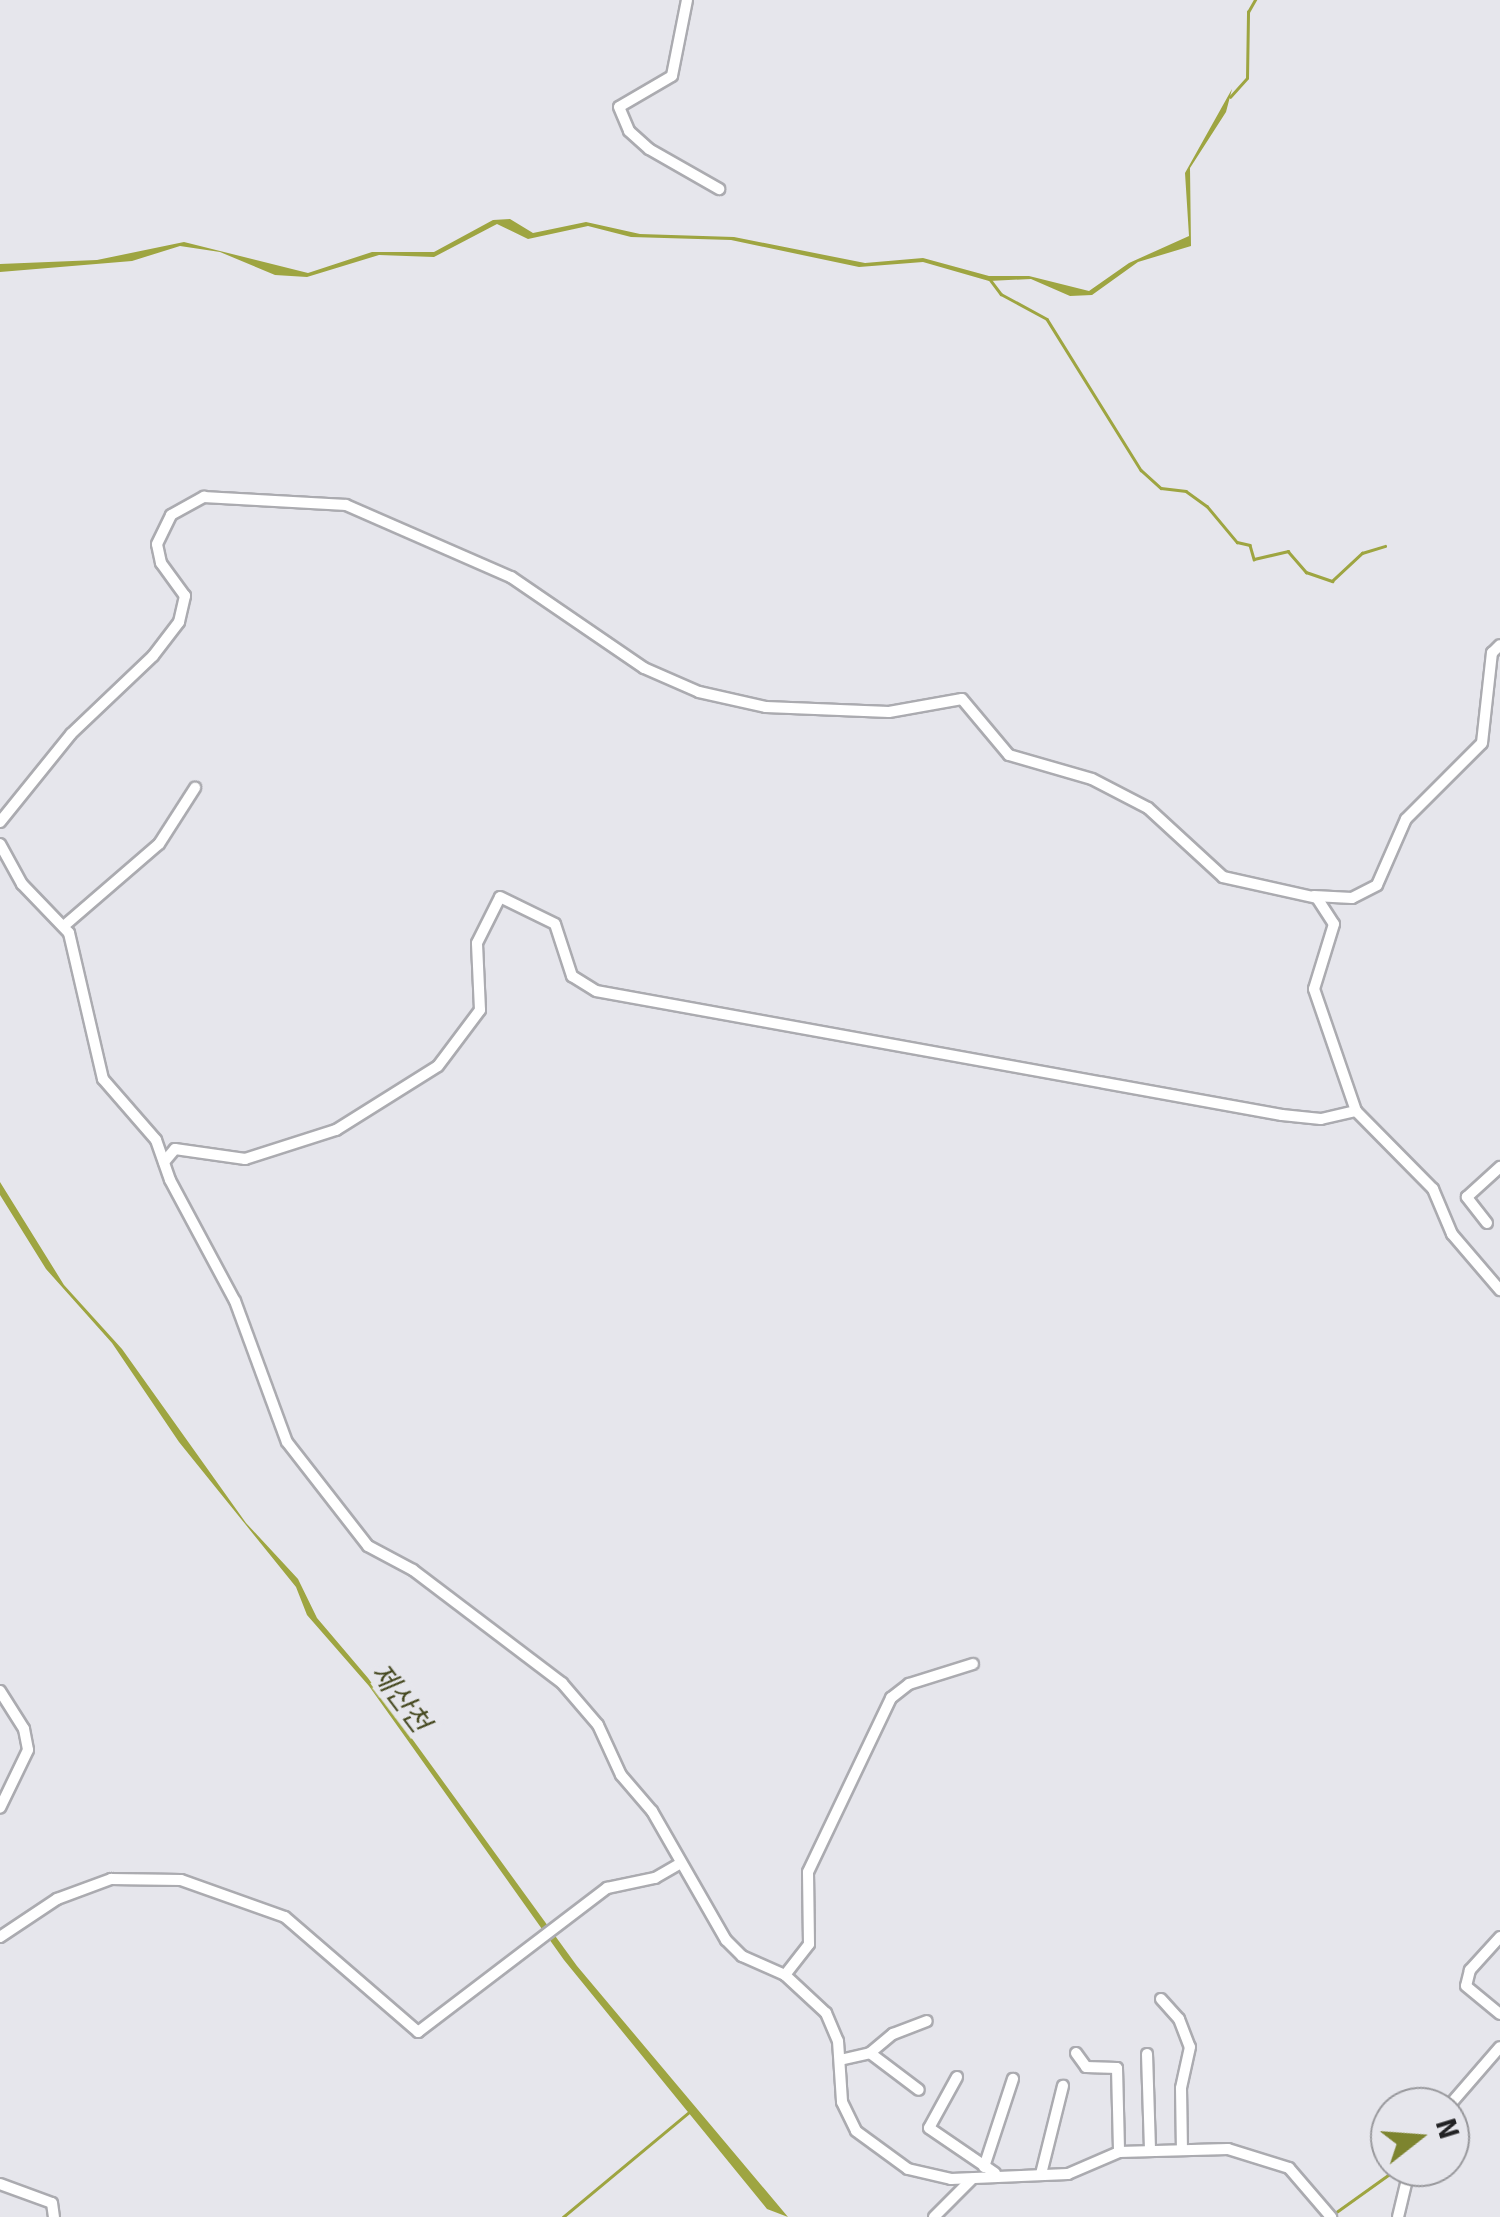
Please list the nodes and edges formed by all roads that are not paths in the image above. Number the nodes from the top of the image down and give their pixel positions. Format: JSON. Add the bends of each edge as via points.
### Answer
{"nodes":[{"id":1,"x":687,"y":0,"type":"edge"},
{"id":2,"x":719,"y":189,"type":"dead end"},
{"id":3,"x":1500,"y":645,"type":"edge"},
{"id":4,"x":195,"y":788,"type":"dead end"},
{"id":5,"x":0,"y":822,"type":"edge"},
{"id":6,"x":0,"y":844,"type":"edge"},
{"id":7,"x":1314,"y":896,"type":"junction"},
{"id":8,"x":65,"y":926,"type":"junction"},
{"id":9,"x":1356,"y":1111,"type":"junction"},
{"id":10,"x":164,"y":1162,"type":"junction"},
{"id":11,"x":1500,"y":1167,"type":"edge"},
{"id":12,"x":1487,"y":1223,"type":"dead end"},
{"id":13,"x":1500,"y":1290,"type":"edge"},
{"id":14,"x":973,"y":1664,"type":"dead end"},
{"id":15,"x":0,"y":1692,"type":"edge"},
{"id":16,"x":0,"y":1808,"type":"edge"},
{"id":17,"x":681,"y":1863,"type":"junction"},
{"id":18,"x":0,"y":1937,"type":"edge"},
{"id":19,"x":1500,"y":1937,"type":"edge"},
{"id":20,"x":784,"y":1975,"type":"junction"},
{"id":21,"x":1161,"y":1999,"type":"dead end"},
{"id":22,"x":1500,"y":2014,"type":"edge"},
{"id":23,"x":927,"y":2021,"type":"dead end"},
{"id":24,"x":1500,"y":2047,"type":"edge"},
{"id":25,"x":870,"y":2053,"type":"junction"},
{"id":26,"x":1076,"y":2053,"type":"dead end"},
{"id":27,"x":1148,"y":2054,"type":"dead end"},
{"id":28,"x":840,"y":2060,"type":"junction"},
{"id":29,"x":957,"y":2078,"type":"dead end"},
{"id":30,"x":1013,"y":2079,"type":"dead end"},
{"id":31,"x":1063,"y":2086,"type":"dead end"},
{"id":32,"x":1465,"y":2087,"type":"edge"},
{"id":33,"x":919,"y":2090,"type":"dead end"},
{"id":34,"x":1150,"y":2149,"type":"junction"},
{"id":35,"x":1182,"y":2150,"type":"junction"},
{"id":36,"x":1119,"y":2152,"type":"junction"},
{"id":37,"x":984,"y":2167,"type":"junction"},
{"id":38,"x":996,"y":2174,"type":"junction"},
{"id":39,"x":1041,"y":2174,"type":"junction"},
{"id":40,"x":972,"y":2179,"type":"junction"},
{"id":41,"x":0,"y":2184,"type":"edge"},
{"id":42,"x":1405,"y":2187,"type":"edge"},
{"id":43,"x":54,"y":2217,"type":"edge"},
{"id":44,"x":934,"y":2217,"type":"edge"},
{"id":45,"x":1331,"y":2217,"type":"edge"},
{"id":46,"x":1398,"y":2217,"type":"edge"}],
"edges":[{"from":1,"to":2,"type":"street","via":[[672,76],[618,106],[630,132],[648,149]]},
{"from":3,"to":7,"type":"street","via":[[1492,653],[1482,743],[1406,820],[1378,886],[1352,898]]},
{"from":4,"to":8,"type":"street","via":[[159,844]]},
{"from":5,"to":7,"type":"street","via":[[71,734],[179,622],[185,596],[157,544],[172,515],[204,497],[333,502],[511,577],[654,675],[699,692],[766,707],[876,712],[962,699],[1009,755],[1092,780],[1148,808],[1222,877]]},
{"from":6,"to":8,"type":"street","via":[[22,884]]},
{"from":7,"to":9,"type":"street","via":[[1334,924],[1314,989]]},
{"from":8,"to":10,"type":"street","via":[[104,1079],[153,1135]]},
{"from":9,"to":10,"type":"street","via":[[1282,1116],[596,992],[572,976],[556,924],[500,897],[477,943],[480,1010],[438,1066],[336,1130],[245,1159],[174,1149]]},
{"from":9,"to":13,"type":"street","via":[[1433,1189],[1452,1234]]},
{"from":10,"to":17,"type":"street","via":[[235,1301],[284,1438],[345,1522],[368,1546],[413,1570],[562,1683],[598,1725],[624,1782],[652,1810]]},
{"from":11,"to":12,"type":"street","via":[[1467,1197]]},
{"from":14,"to":20,"type":"street","via":[[909,1684],[891,1698],[808,1872],[809,1944]]},
{"from":15,"to":16,"type":"street","via":[[24,1729],[28,1750]]},
{"from":17,"to":18,"type":"street","via":[[655,1878],[616,1882],[418,2032],[285,1917],[180,1880],[111,1879],[57,1899]]},
{"from":17,"to":20,"type":"street","via":[[732,1947]]},
{"from":19,"to":22,"type":"street","via":[[1470,1970],[1466,1986]]},
{"from":20,"to":28,"type":"street","via":[[826,2013]]},
{"from":21,"to":35,"type":"street","via":[[1179,2019],[1190,2048],[1181,2088]]},
{"from":23,"to":25,"type":"street"},
{"from":24,"to":32,"type":"street"},
{"from":25,"to":28,"type":"street"},
{"from":25,"to":33,"type":"street"},
{"from":26,"to":36,"type":"street","via":[[1086,2067],[1117,2068]]},
{"from":27,"to":34,"type":"street"},
{"from":28,"to":40,"type":"street","via":[[842,2102],[866,2140],[922,2174]]},
{"from":29,"to":37,"type":"street","via":[[929,2128]]},
{"from":30,"to":37,"type":"street"},
{"from":31,"to":39,"type":"street"},
{"from":34,"to":35,"type":"street"},
{"from":34,"to":36,"type":"street"},
{"from":35,"to":45,"type":"street","via":[[1228,2150],[1280,2163]]},
{"from":36,"to":39,"type":"street","via":[[1076,2172]]},
{"from":37,"to":38,"type":"street"},
{"from":38,"to":39,"type":"street"},
{"from":38,"to":40,"type":"street"},
{"from":40,"to":44,"type":"street"},
{"from":41,"to":43,"type":"street","via":[[52,2203]]},
{"from":42,"to":46,"type":"street"}]}
